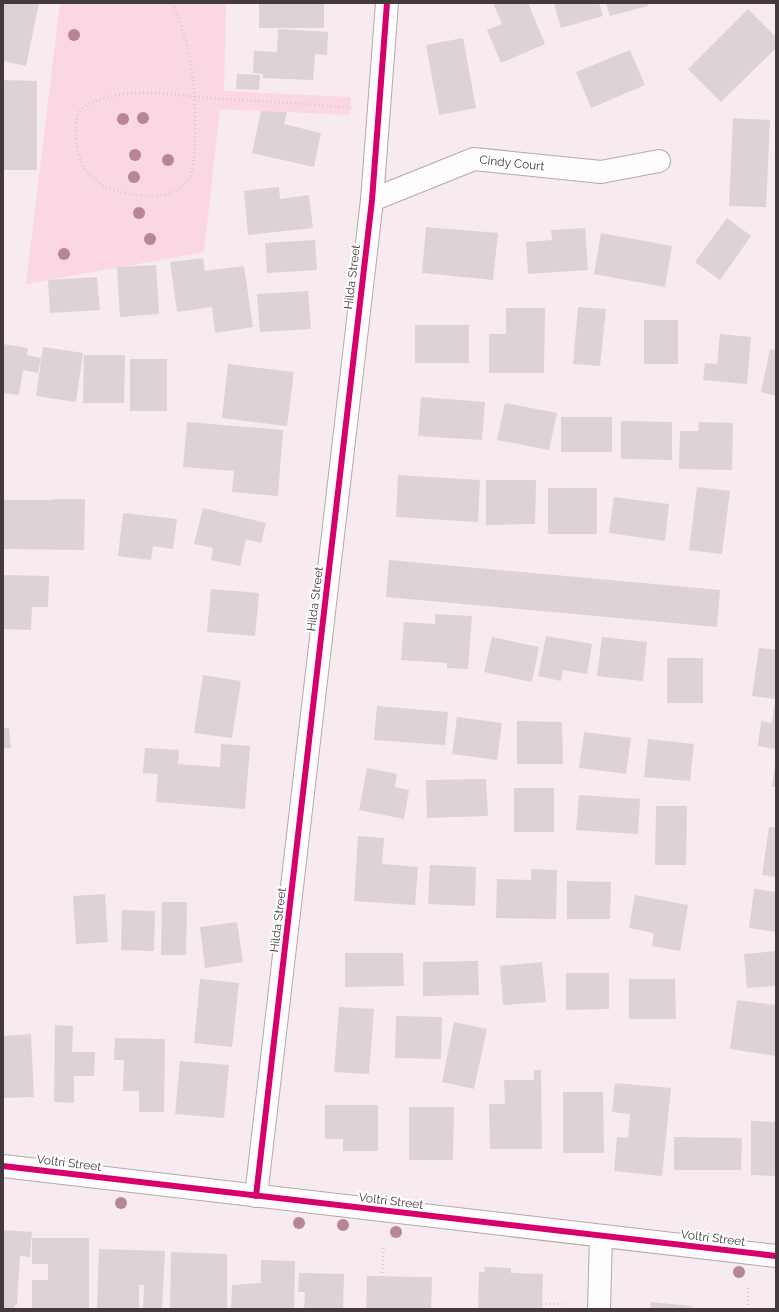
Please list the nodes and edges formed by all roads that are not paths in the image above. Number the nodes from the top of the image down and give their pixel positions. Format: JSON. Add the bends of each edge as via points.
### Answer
{"nodes":[{"id":1,"x":387,"y":3,"type":"edge"},
{"id":2,"x":659,"y":161,"type":"dead end"},
{"id":3,"x":372,"y":200,"type":"junction"},
{"id":4,"x":3,"y":1166,"type":"edge"},
{"id":5,"x":256,"y":1196,"type":"junction"},
{"id":6,"x":601,"y":1236,"type":"junction"},
{"id":7,"x":776,"y":1256,"type":"edge"},
{"id":8,"x":599,"y":1309,"type":"edge"}],
"edges":[{"from":1,"to":3,"type":"street","name":"Hilda Street"},
{"from":2,"to":3,"type":"street","name":"Cindy Court","via":[[601,172],[474,158]]},
{"from":3,"to":5,"type":"street","name":"Hilda Street"},
{"from":4,"to":5,"type":"street","name":"Voltri Street"},
{"from":5,"to":6,"type":"street","name":"Voltri Street"},
{"from":6,"to":7,"type":"street","name":"Voltri Street"},
{"from":6,"to":8,"type":"street"}]}
